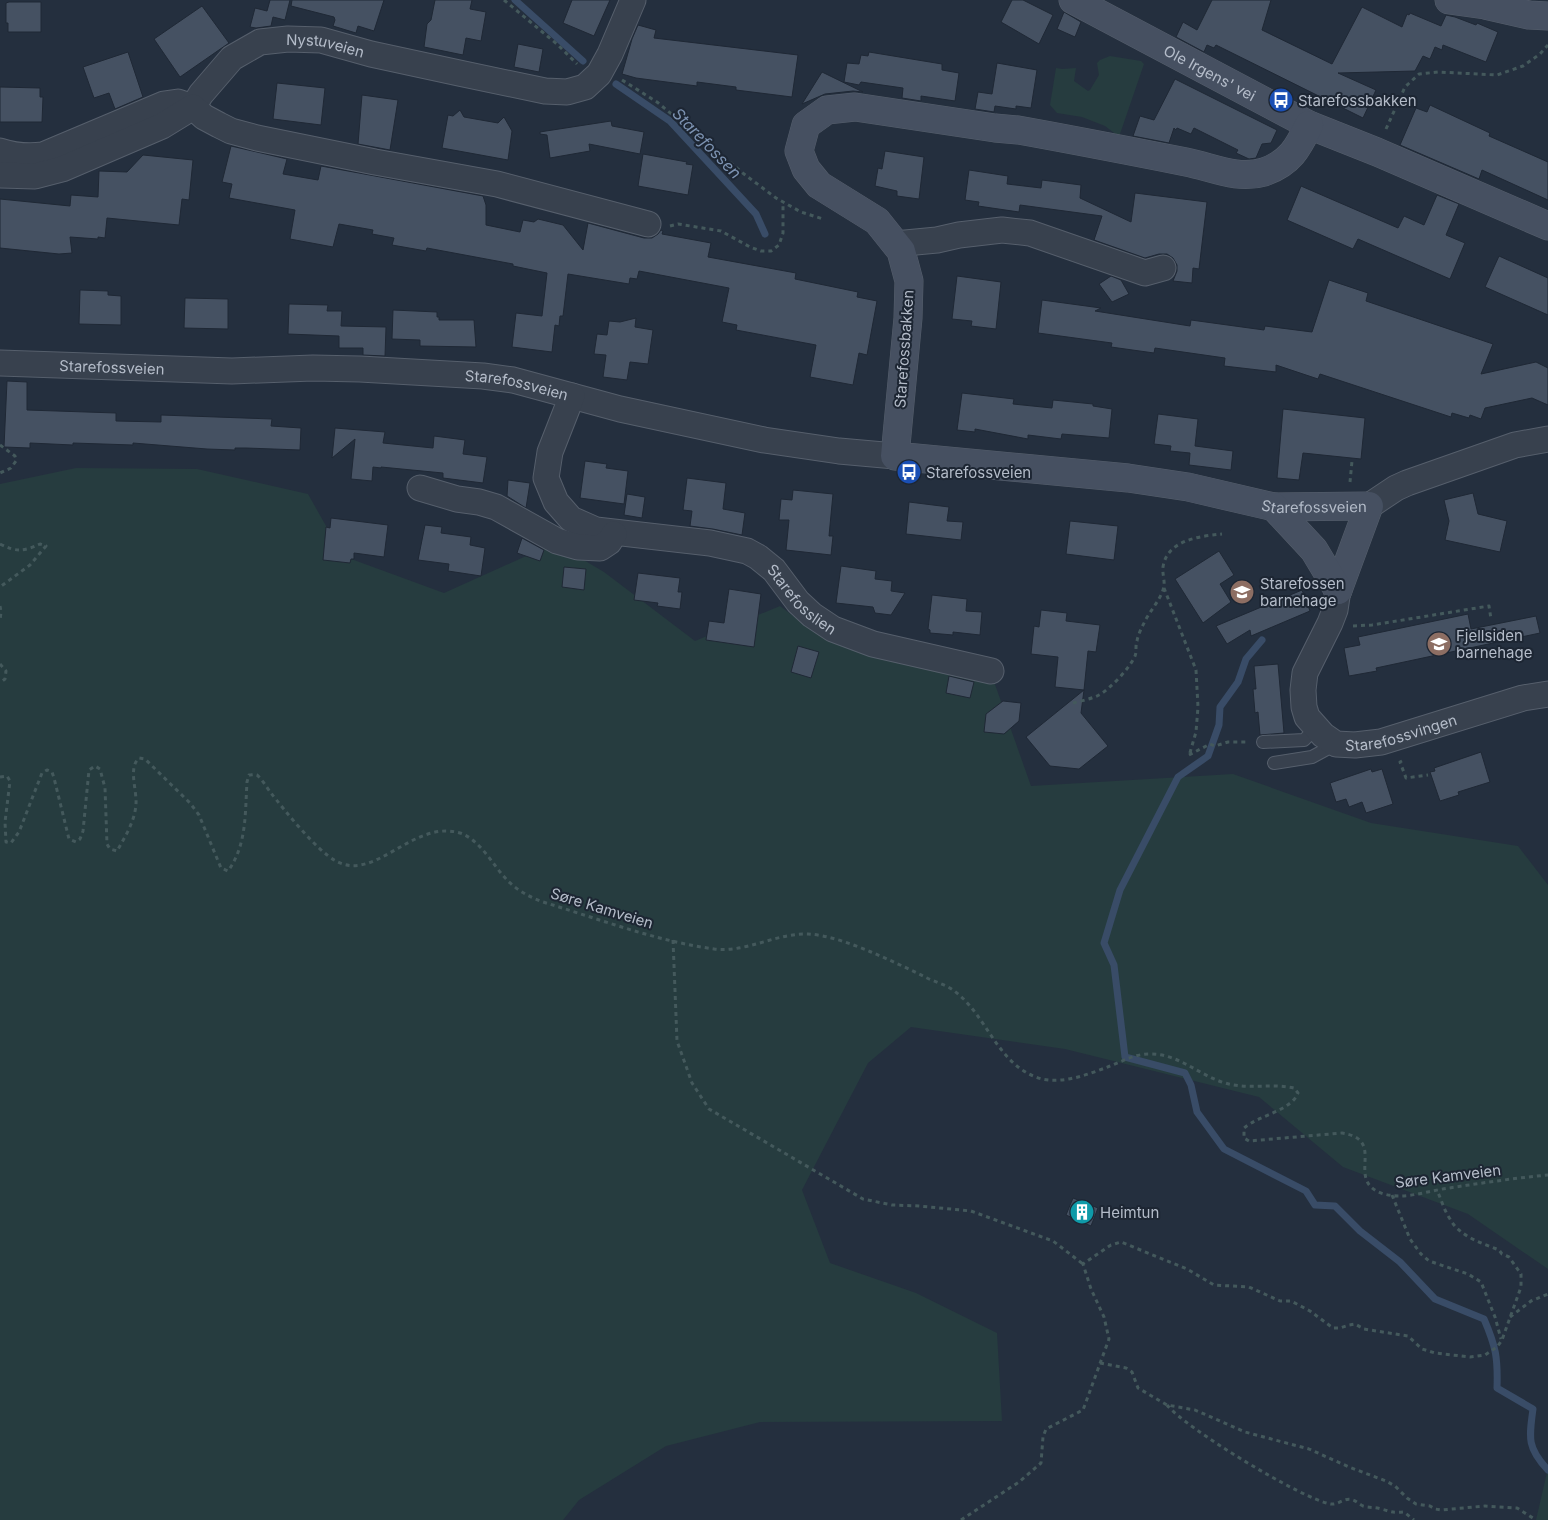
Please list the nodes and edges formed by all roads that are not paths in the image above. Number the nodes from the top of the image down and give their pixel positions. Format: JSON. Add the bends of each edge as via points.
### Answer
{"nodes":[{"id":1,"x":633,"y":0,"type":"edge"},
{"id":2,"x":1073,"y":0,"type":"edge"},
{"id":3,"x":1449,"y":0,"type":"edge"},
{"id":4,"x":1548,"y":16,"type":"edge"},
{"id":5,"x":193,"y":106,"type":"junction"},
{"id":6,"x":1309,"y":125,"type":"junction"},
{"id":7,"x":0,"y":151,"type":"edge"},
{"id":8,"x":0,"y":175,"type":"edge"},
{"id":9,"x":648,"y":224,"type":"dead end"},
{"id":10,"x":1548,"y":226,"type":"edge"},
{"id":11,"x":895,"y":244,"type":"junction"},
{"id":12,"x":1163,"y":268,"type":"dead end"},
{"id":13,"x":0,"y":363,"type":"edge"},
{"id":14,"x":572,"y":396,"type":"junction"},
{"id":15,"x":1548,"y":439,"type":"edge"},
{"id":16,"x":895,"y":456,"type":"junction"},
{"id":17,"x":420,"y":488,"type":"dead end"},
{"id":18,"x":1369,"y":506,"type":"junction"},
{"id":19,"x":1274,"y":508,"type":"junction"},
{"id":20,"x":614,"y":534,"type":"junction"},
{"id":21,"x":1338,"y":590,"type":"junction"},
{"id":22,"x":991,"y":671,"type":"dead end"},
{"id":23,"x":1548,"y":694,"type":"edge"},
{"id":24,"x":1316,"y":728,"type":"junction"},
{"id":25,"x":1263,"y":742,"type":"road end"},
{"id":26,"x":1336,"y":744,"type":"junction"},
{"id":27,"x":1274,"y":763,"type":"dead end"}],
"edges":[{"from":1,"to":5,"type":"street","name":"Nystuveien","via":[[599,74],[585,86],[568,92],[380,56],[320,40],[288,39],[260,42],[232,58]]},
{"from":2,"to":6,"type":"street","name":"Ole Irgens' vei"},
{"from":3,"to":4,"type":"street"},
{"from":5,"to":7,"type":"street","via":[[178,102],[164,104],[43,155],[16,156]]},
{"from":5,"to":8,"type":"street","via":[[162,126],[62,169],[35,176]]},
{"from":5,"to":9,"type":"street","via":[[218,125],[257,138],[497,184]]},
{"from":6,"to":10,"type":"street","name":"Ole Irgens' vei"},
{"from":6,"to":11,"type":"street","name":"Starefossbakken","via":[[1286,161],[1250,175],[1018,130],[855,107],[827,110],[806,125],[799,151],[806,169],[819,185],[877,221]]},
{"from":11,"to":12,"type":"street","via":[[1002,230],[1030,234],[1145,273]]},
{"from":11,"to":16,"type":"street","name":"Starefossbakken","via":[[901,251],[909,281]]},
{"from":13,"to":14,"type":"street","name":"Starefossveien","via":[[232,371],[313,368],[448,373],[513,380]]},
{"from":14,"to":16,"type":"street","name":"Starefossveien","via":[[764,440]]},
{"from":14,"to":20,"type":"street","name":"Starefosslien","via":[[550,452],[546,478],[556,502],[571,519]]},
{"from":15,"to":18,"type":"street","name":"Starefossveien","via":[[1515,445],[1407,483]]},
{"from":16,"to":19,"type":"street","name":"Starefossveien","via":[[1128,478],[1188,487]]},
{"from":17,"to":20,"type":"street","via":[[496,507],[557,541],[578,547],[600,548]]},
{"from":18,"to":19,"type":"street","name":"Starefossveien"},
{"from":18,"to":21,"type":"street","name":"Starefossvingen"},
{"from":19,"to":21,"type":"street","via":[[1314,550]]},
{"from":20,"to":22,"type":"street","name":"Starefosslien","via":[[748,551],[774,570],[812,615],[833,629],[873,644]]},
{"from":21,"to":24,"type":"street","name":"Starefossvingen","via":[[1335,610],[1305,673],[1305,712]]},
{"from":23,"to":26,"type":"street","name":"Starefossvingen","via":[[1516,700],[1381,742]]},
{"from":24,"to":25,"type":"lane","via":[[1304,740]]},
{"from":24,"to":26,"type":"street","name":"Starefossvingen"},
{"from":26,"to":27,"type":"lane","via":[[1312,757]]}]}
